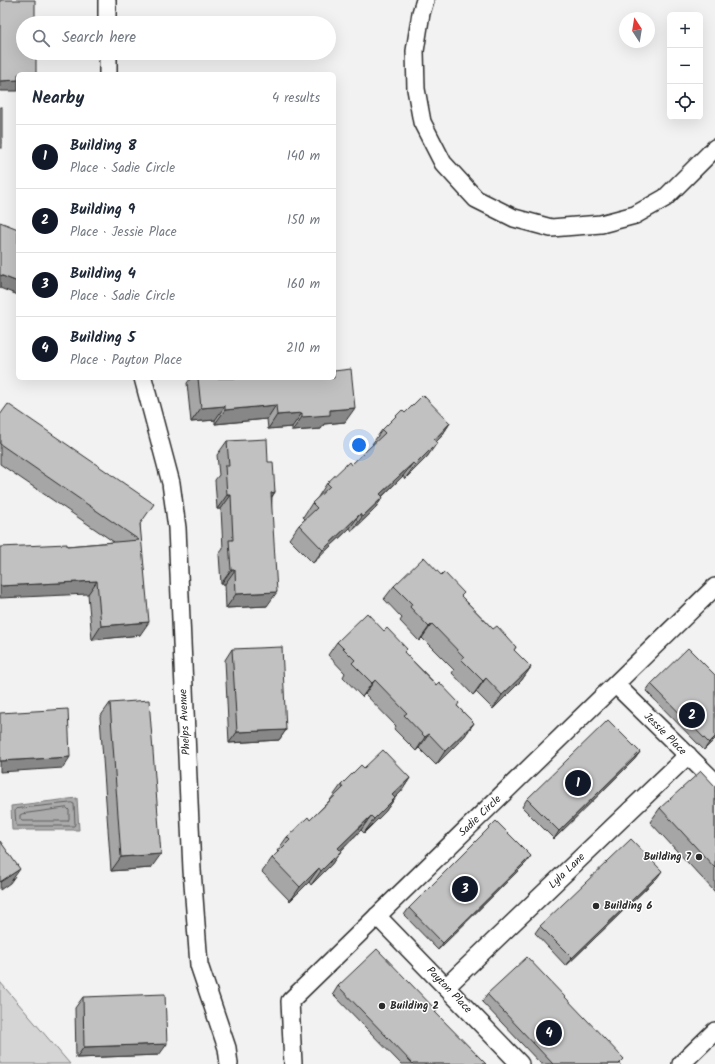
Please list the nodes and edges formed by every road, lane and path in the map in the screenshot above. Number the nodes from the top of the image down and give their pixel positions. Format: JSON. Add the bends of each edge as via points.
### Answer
{"nodes":[{"id":1,"x":107,"y":0,"type":"edge"},
{"id":2,"x":425,"y":0,"type":"edge"},
{"id":3,"x":107,"y":16,"type":"edge"},
{"id":4,"x":108,"y":60,"type":"edge"},
{"id":5,"x":108,"y":72,"type":"edge"},
{"id":6,"x":715,"y":148,"type":"edge"},
{"id":7,"x":144,"y":380,"type":"edge"},
{"id":8,"x":715,"y":588,"type":"edge"},
{"id":9,"x":616,"y":685,"type":"junction"},
{"id":10,"x":688,"y":755,"type":"junction"},
{"id":11,"x":715,"y":782,"type":"edge"},
{"id":12,"x":377,"y":916,"type":"junction"},
{"id":13,"x":446,"y":987,"type":"junction"},
{"id":14,"x":715,"y":1031,"type":"edge"},
{"id":15,"x":229,"y":1064,"type":"edge"},
{"id":16,"x":293,"y":1064,"type":"edge"},
{"id":17,"x":520,"y":1064,"type":"edge"},
{"id":18,"x":681,"y":1064,"type":"edge"}],
"edges":[{"from":1,"to":3,"type":"street"},
{"from":2,"to":6,"type":"street","via":[[415,51],[416,89],[422,122],[443,163],[476,199],[514,218],[551,228],[601,224],[635,215],[665,198]]},
{"from":4,"to":5,"type":"street"},
{"from":7,"to":15,"type":"street","name":"Phelps Avenue","via":[[171,483],[177,528],[192,870],[199,965],[227,1048]]},
{"from":8,"to":9,"type":"street","name":"Sadie Circle"},
{"from":9,"to":10,"type":"street","name":"Jessie Place"},
{"from":9,"to":12,"type":"street","name":"Sadie Circle"},
{"from":10,"to":11,"type":"street","name":"Jessie Place"},
{"from":10,"to":13,"type":"street","name":"Lyla Lane"},
{"from":12,"to":13,"type":"street","name":"Payton Place"},
{"from":12,"to":16,"type":"street","name":"Sadie Circle","via":[[290,1001]]},
{"from":13,"to":17,"type":"street","name":"Payton Place"},
{"from":14,"to":18,"type":"street"}]}
